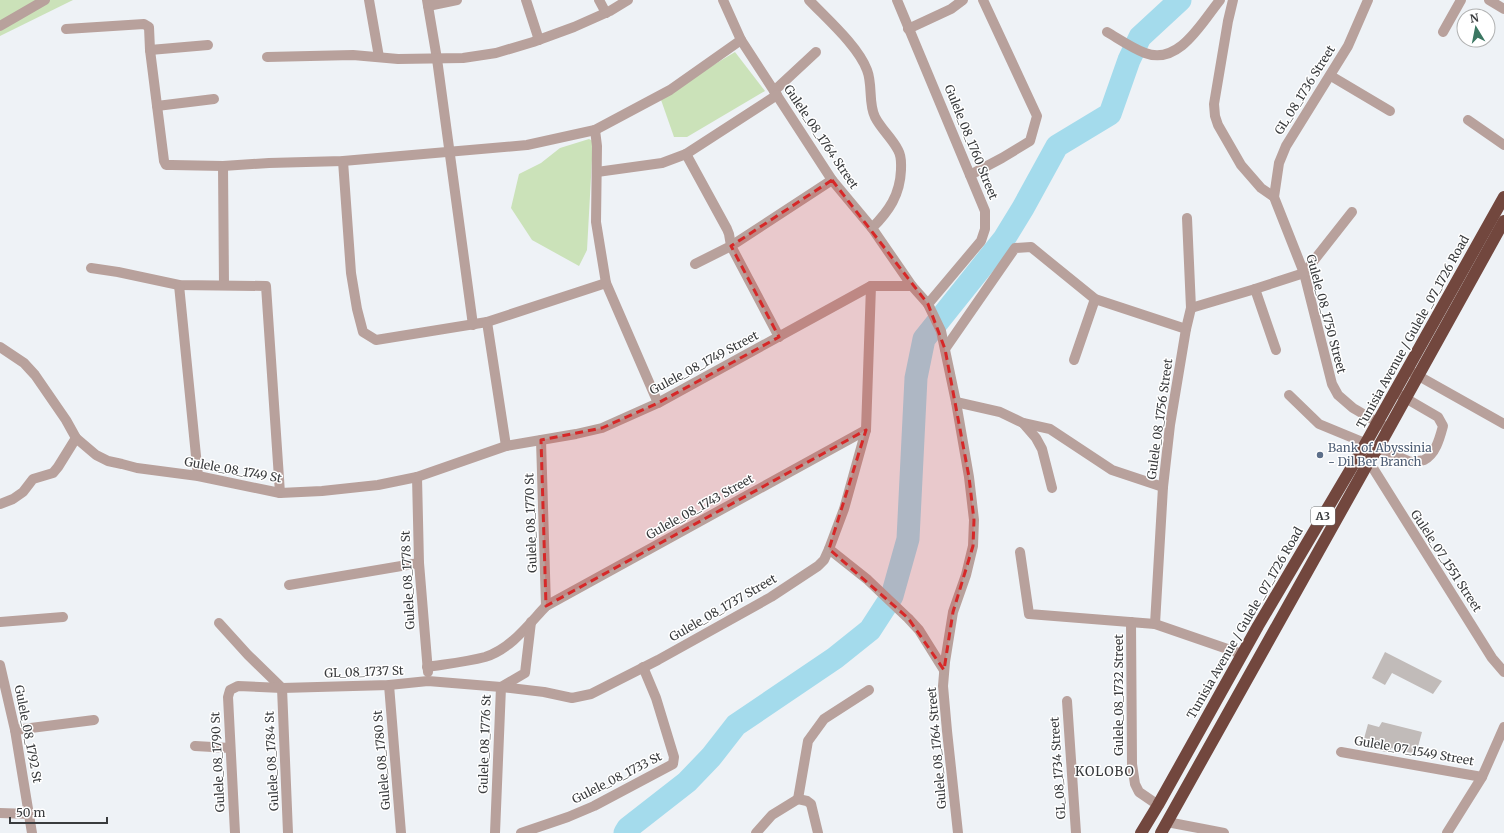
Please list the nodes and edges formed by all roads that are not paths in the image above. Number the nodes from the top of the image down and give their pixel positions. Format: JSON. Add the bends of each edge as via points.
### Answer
{"nodes":[{"id":1,"x":45,"y":0,"type":"edge"},
{"id":2,"x":369,"y":0,"type":"edge"},
{"id":3,"x":457,"y":0,"type":"edge"},
{"id":4,"x":526,"y":0,"type":"edge"},
{"id":5,"x":599,"y":0,"type":"edge"},
{"id":6,"x":628,"y":0,"type":"edge"},
{"id":7,"x":723,"y":0,"type":"edge"},
{"id":8,"x":809,"y":0,"type":"edge"},
{"id":9,"x":897,"y":0,"type":"edge"},
{"id":10,"x":963,"y":0,"type":"edge"},
{"id":11,"x":983,"y":0,"type":"edge"},
{"id":12,"x":1220,"y":0,"type":"edge"},
{"id":13,"x":1233,"y":0,"type":"edge"},
{"id":14,"x":1368,"y":0,"type":"edge"},
{"id":15,"x":1461,"y":0,"type":"edge"},
{"id":16,"x":1490,"y":0,"type":"edge"},
{"id":17,"x":427,"y":3,"type":"edge"},
{"id":18,"x":1504,"y":9,"type":"edge"},
{"id":19,"x":606,"y":13,"type":"junction"},
{"id":20,"x":0,"y":26,"type":"edge"},
{"id":21,"x":908,"y":29,"type":"junction"},
{"id":22,"x":66,"y":30,"type":"dead end"},
{"id":23,"x":1107,"y":32,"type":"dead end"},
{"id":24,"x":1443,"y":32,"type":"dead end"},
{"id":25,"x":539,"y":40,"type":"junction"},
{"id":26,"x":741,"y":40,"type":"junction"},
{"id":27,"x":208,"y":45,"type":"dead end"},
{"id":28,"x":150,"y":50,"type":"junction"},
{"id":29,"x":816,"y":52,"type":"dead end"},
{"id":30,"x":267,"y":57,"type":"dead end"},
{"id":31,"x":379,"y":57,"type":"junction"},
{"id":32,"x":437,"y":59,"type":"junction"},
{"id":33,"x":1331,"y":76,"type":"junction"},
{"id":34,"x":775,"y":93,"type":"junction"},
{"id":35,"x":214,"y":98,"type":"dead end"},
{"id":36,"x":157,"y":106,"type":"junction"},
{"id":37,"x":1390,"y":111,"type":"dead end"},
{"id":38,"x":1468,"y":120,"type":"dead end"},
{"id":39,"x":594,"y":130,"type":"junction"},
{"id":40,"x":1504,"y":145,"type":"edge"},
{"id":41,"x":449,"y":153,"type":"junction"},
{"id":42,"x":686,"y":154,"type":"junction"},
{"id":43,"x":343,"y":161,"type":"junction"},
{"id":44,"x":223,"y":166,"type":"junction"},
{"id":45,"x":597,"y":172,"type":"junction"},
{"id":46,"x":970,"y":175,"type":"junction"},
{"id":47,"x":832,"y":180,"type":"junction"},
{"id":48,"x":1274,"y":197,"type":"junction"},
{"id":49,"x":1504,"y":197,"type":"edge"},
{"id":50,"x":1352,"y":212,"type":"dead end"},
{"id":51,"x":1187,"y":218,"type":"dead end"},
{"id":52,"x":1504,"y":221,"type":"edge"},
{"id":53,"x":872,"y":228,"type":"junction"},
{"id":54,"x":731,"y":246,"type":"junction"},
{"id":55,"x":695,"y":264,"type":"dead end"},
{"id":56,"x":91,"y":268,"type":"dead end"},
{"id":57,"x":1304,"y":273,"type":"junction"},
{"id":58,"x":606,"y":283,"type":"junction"},
{"id":59,"x":179,"y":285,"type":"junction"},
{"id":60,"x":224,"y":285,"type":"junction"},
{"id":61,"x":871,"y":286,"type":"junction"},
{"id":62,"x":912,"y":286,"type":"junction"},
{"id":63,"x":1255,"y":289,"type":"junction"},
{"id":64,"x":1095,"y":299,"type":"junction"},
{"id":65,"x":928,"y":304,"type":"junction"},
{"id":66,"x":1191,"y":308,"type":"junction"},
{"id":67,"x":487,"y":322,"type":"junction"},
{"id":68,"x":473,"y":325,"type":"junction"},
{"id":69,"x":1186,"y":329,"type":"junction"},
{"id":70,"x":779,"y":338,"type":"junction"},
{"id":71,"x":0,"y":348,"type":"edge"},
{"id":72,"x":945,"y":349,"type":"junction"},
{"id":73,"x":1276,"y":350,"type":"dead end"},
{"id":74,"x":1074,"y":360,"type":"dead end"},
{"id":75,"x":1412,"y":373,"type":"junction"},
{"id":76,"x":1289,"y":394,"type":"dead end"},
{"id":77,"x":1400,"y":394,"type":"junction"},
{"id":78,"x":956,"y":402,"type":"junction"},
{"id":79,"x":658,"y":403,"type":"junction"},
{"id":80,"x":1023,"y":423,"type":"junction"},
{"id":81,"x":1504,"y":424,"type":"edge"},
{"id":82,"x":1382,"y":426,"type":"junction"},
{"id":83,"x":866,"y":430,"type":"junction"},
{"id":84,"x":76,"y":438,"type":"junction"},
{"id":85,"x":541,"y":440,"type":"junction"},
{"id":86,"x":506,"y":446,"type":"junction"},
{"id":87,"x":1364,"y":447,"type":"junction"},
{"id":88,"x":1378,"y":448,"type":"junction"},
{"id":89,"x":1368,"y":463,"type":"junction"},
{"id":90,"x":198,"y":476,"type":"junction"},
{"id":91,"x":417,"y":477,"type":"junction"},
{"id":92,"x":1163,"y":487,"type":"junction"},
{"id":93,"x":1052,"y":488,"type":"dead end"},
{"id":94,"x":280,"y":493,"type":"junction"},
{"id":95,"x":0,"y":504,"type":"edge"},
{"id":96,"x":829,"y":549,"type":"junction"},
{"id":97,"x":1020,"y":552,"type":"dead end"},
{"id":98,"x":419,"y":563,"type":"junction"},
{"id":99,"x":289,"y":585,"type":"dead end"},
{"id":100,"x":546,"y":606,"type":"junction"},
{"id":101,"x":63,"y":617,"type":"dead end"},
{"id":102,"x":0,"y":622,"type":"edge"},
{"id":103,"x":531,"y":622,"type":"junction"},
{"id":104,"x":1131,"y":622,"type":"junction"},
{"id":105,"x":219,"y":623,"type":"dead end"},
{"id":106,"x":1155,"y":624,"type":"junction"},
{"id":107,"x":1242,"y":654,"type":"junction"},
{"id":108,"x":0,"y":665,"type":"edge"},
{"id":109,"x":427,"y":667,"type":"junction"},
{"id":110,"x":643,"y":667,"type":"junction"},
{"id":111,"x":944,"y":670,"type":"junction"},
{"id":112,"x":1504,"y":672,"type":"edge"},
{"id":113,"x":428,"y":681,"type":"junction"},
{"id":114,"x":389,"y":685,"type":"junction"},
{"id":115,"x":501,"y":687,"type":"junction"},
{"id":116,"x":282,"y":688,"type":"junction"},
{"id":117,"x":230,"y":690,"type":"joint"},
{"id":118,"x":869,"y":690,"type":"dead end"},
{"id":119,"x":1066,"y":701,"type":"dead end"},
{"id":120,"x":94,"y":720,"type":"dead end"},
{"id":121,"x":1504,"y":727,"type":"edge"},
{"id":122,"x":15,"y":730,"type":"junction"},
{"id":123,"x":195,"y":746,"type":"dead end"},
{"id":124,"x":230,"y":748,"type":"junction"},
{"id":125,"x":1341,"y":752,"type":"dead end"},
{"id":126,"x":1482,"y":777,"type":"junction"},
{"id":127,"x":798,"y":799,"type":"junction"},
{"id":128,"x":1158,"y":805,"type":"junction"},
{"id":129,"x":0,"y":813,"type":"edge"},
{"id":130,"x":30,"y":814,"type":"junction"},
{"id":131,"x":1167,"y":822,"type":"junction"},
{"id":132,"x":32,"y":833,"type":"edge"},
{"id":133,"x":235,"y":833,"type":"edge"},
{"id":134,"x":288,"y":833,"type":"edge"},
{"id":135,"x":401,"y":833,"type":"edge"},
{"id":136,"x":495,"y":833,"type":"edge"},
{"id":137,"x":521,"y":833,"type":"edge"},
{"id":138,"x":756,"y":833,"type":"edge"},
{"id":139,"x":818,"y":833,"type":"edge"},
{"id":140,"x":958,"y":833,"type":"edge"},
{"id":141,"x":1076,"y":833,"type":"edge"},
{"id":142,"x":1141,"y":833,"type":"edge"},
{"id":143,"x":1161,"y":833,"type":"edge"},
{"id":144,"x":1224,"y":833,"type":"edge"},
{"id":145,"x":1447,"y":833,"type":"edge"}],
"edges":[{"from":1,"to":20,"type":"street"},
{"from":2,"to":31,"type":"street"},
{"from":3,"to":17,"type":"street"},
{"from":4,"to":25,"type":"street"},
{"from":5,"to":19,"type":"street"},
{"from":6,"to":19,"type":"street"},
{"from":7,"to":26,"type":"street","name":"Gulele_08_1764 Street"},
{"from":8,"to":53,"type":"street","via":[[859,55],[871,84],[875,117],[901,156],[900,183],[896,194],[886,214]]},
{"from":9,"to":21,"type":"street","name":"Gulele_08_1760 Street"},
{"from":10,"to":21,"type":"street"},
{"from":11,"to":46,"type":"street","via":[[1037,116],[1030,141]]},
{"from":12,"to":23,"type":"street","via":[[1188,40],[1173,52],[1160,56],[1146,53]]},
{"from":13,"to":48,"type":"street","via":[[1214,104],[1215,116],[1240,164],[1261,188]]},
{"from":14,"to":33,"type":"street","name":"GL_08_1736 Street","via":[[1348,46]]},
{"from":15,"to":24,"type":"street"},
{"from":16,"to":18,"type":"street"},
{"from":17,"to":32,"type":"street"},
{"from":19,"to":25,"type":"street"},
{"from":21,"to":46,"type":"street","name":"Gulele_08_1760 Street"},
{"from":22,"to":28,"type":"street","via":[[144,24],[149,27]]},
{"from":25,"to":32,"type":"street","via":[[496,53]]},
{"from":26,"to":34,"type":"street","name":"Gulele_08_1764 Street"},
{"from":26,"to":39,"type":"street","via":[[670,90]]},
{"from":27,"to":28,"type":"street"},
{"from":28,"to":36,"type":"street"},
{"from":29,"to":34,"type":"street"},
{"from":30,"to":31,"type":"street"},
{"from":31,"to":32,"type":"street"},
{"from":32,"to":41,"type":"street"},
{"from":33,"to":37,"type":"street"},
{"from":33,"to":48,"type":"street","name":"GL_08_1736 Street","via":[[1286,146],[1279,163]]},
{"from":34,"to":42,"type":"street"},
{"from":34,"to":47,"type":"street","name":"Gulele_08_1764 Street"},
{"from":35,"to":36,"type":"street"},
{"from":36,"to":44,"type":"street","via":[[166,165]]},
{"from":38,"to":40,"type":"street"},
{"from":39,"to":41,"type":"street","via":[[527,145]]},
{"from":39,"to":45,"type":"street"},
{"from":41,"to":43,"type":"street"},
{"from":41,"to":68,"type":"street"},
{"from":42,"to":45,"type":"street","via":[[662,163]]},
{"from":42,"to":54,"type":"street","via":[[727,229]]},
{"from":43,"to":44,"type":"street"},
{"from":43,"to":68,"type":"street","via":[[351,273],[363,332],[376,340]]},
{"from":44,"to":60,"type":"street"},
{"from":45,"to":58,"type":"street","via":[[596,222]]},
{"from":46,"to":65,"type":"street","name":"Gulele_08_1760 Street","via":[[985,210],[985,229],[981,241]]},
{"from":47,"to":53,"type":"street","name":"Gulele_08_1764 Street"},
{"from":47,"to":54,"type":"street"},
{"from":48,"to":57,"type":"street","name":"Gulele_08_1750 Street"},
{"from":49,"to":75,"type":"highway","name":"Tunisia Avenue / Gulele _07_1726 Road","number":"A3"},
{"from":50,"to":57,"type":"street"},
{"from":51,"to":66,"type":"street","name":"Gulele_08_1756 Street"},
{"from":52,"to":75,"type":"highway","name":"Tunisia Avenue / Gulele _07_1726 Road","number":"A3"},
{"from":53,"to":62,"type":"street","name":"Gulele_08_1764 Street"},
{"from":54,"to":55,"type":"street"},
{"from":54,"to":70,"type":"street"},
{"from":56,"to":59,"type":"street"},
{"from":57,"to":63,"type":"street"},
{"from":57,"to":82,"type":"street","name":"Gulele_08_1750 Street","via":[[1332,384],[1338,395],[1353,408]]},
{"from":58,"to":67,"type":"street"},
{"from":58,"to":79,"type":"street"},
{"from":59,"to":60,"type":"street"},
{"from":59,"to":90,"type":"street"},
{"from":60,"to":94,"type":"street","via":[[266,286]]},
{"from":61,"to":62,"type":"street"},
{"from":61,"to":70,"type":"street","name":"Gulele_08_1749 Street"},
{"from":61,"to":83,"type":"street","name":"Gulele_08_1737 Street"},
{"from":62,"to":65,"type":"street","name":"Gulele_08_1764 Street"},
{"from":63,"to":66,"type":"street"},
{"from":63,"to":73,"type":"street"},
{"from":64,"to":69,"type":"street"},
{"from":64,"to":72,"type":"street","via":[[1031,247],[1015,248]]},
{"from":64,"to":74,"type":"street"},
{"from":65,"to":72,"type":"street","name":"Gulele_08_1764 Street","via":[[941,331]]},
{"from":66,"to":69,"type":"street","name":"Gulele_08_1756 Street"},
{"from":67,"to":68,"type":"street"},
{"from":67,"to":86,"type":"street"},
{"from":69,"to":92,"type":"street","name":"Gulele_08_1756 Street","via":[[1170,425]]},
{"from":70,"to":79,"type":"street","name":"Gulele_08_1749 Street"},
{"from":71,"to":84,"type":"street","via":[[24,363],[35,375]]},
{"from":72,"to":78,"type":"street","name":"Gulele_08_1764 Street"},
{"from":75,"to":77,"type":"highway","name":"Tunisia Avenue / Gulele _07_1726 Road","number":"A3"},
{"from":75,"to":81,"type":"street"},
{"from":76,"to":87,"type":"street","via":[[1319,424]]},
{"from":77,"to":82,"type":"highway","name":"Tunisia Avenue / Gulele _07_1726 Road","number":"A3"},
{"from":77,"to":88,"type":"street","via":[[1438,417],[1443,426],[1440,439],[1424,460],[1411,462]]},
{"from":78,"to":80,"type":"street","via":[[1000,412]]},
{"from":78,"to":111,"type":"street","name":"Gulele_08_1764 Street","via":[[972,499],[973,539],[966,575],[953,612]]},
{"from":79,"to":85,"type":"street","name":"Gulele_08_1749 Street","via":[[602,428]]},
{"from":80,"to":92,"type":"street","via":[[1050,429],[1112,470]]},
{"from":80,"to":93,"type":"street","via":[[1042,450]]},
{"from":82,"to":87,"type":"highway","name":"Tunisia Avenue / Gulele _07_1726 Road","number":"A3"},
{"from":82,"to":88,"type":"highway","name":"Tunisia Avenue / Gulele _07_1726 Road","number":"A3"},
{"from":83,"to":96,"type":"street","name":"Gulele_08_1737 Street","via":[[844,509]]},
{"from":83,"to":100,"type":"street","name":"Gulele_08_1743 Street"},
{"from":84,"to":90,"type":"street","name":"Gulele_08_1749 St","via":[[96,455],[108,460],[137,468]]},
{"from":84,"to":95,"type":"street","via":[[53,473],[32,479],[23,492]]},
{"from":85,"to":86,"type":"street","name":"Gulele_08_1749 St"},
{"from":85,"to":100,"type":"street","name":"Gulele_08_1770 St"},
{"from":86,"to":91,"type":"street","name":"Gulele_08_1749 St"},
{"from":87,"to":88,"type":"street"},
{"from":87,"to":89,"type":"street","name":"Gulele_07_1551 Street"},
{"from":87,"to":107,"type":"highway","name":"Tunisia Avenue / Gulele _07_1726 Road","number":"A3"},
{"from":88,"to":89,"type":"highway","name":"Tunisia Avenue / Gulele _07_1726 Road","number":"A3"},
{"from":89,"to":112,"type":"street","name":"Gulele_07_1551 Street","via":[[1492,658]]},
{"from":89,"to":131,"type":"highway","name":"Tunisia Avenue / Gulele _07_1726 Road","number":"A3"},
{"from":90,"to":94,"type":"street","name":"Gulele_08_1749 St"},
{"from":91,"to":94,"type":"street","name":"Gulele_08_1749 St","via":[[378,485]]},
{"from":91,"to":98,"type":"street","name":"Gulele_08_1778 St"},
{"from":92,"to":106,"type":"street","name":"Gulele_08_1756 Street"},
{"from":96,"to":110,"type":"street","name":"Gulele_08_1737 Street","via":[[818,566],[770,597]]},
{"from":96,"to":111,"type":"street","via":[[868,580],[908,618],[919,630]]},
{"from":97,"to":104,"type":"street","via":[[1029,614]]},
{"from":98,"to":99,"type":"street"},
{"from":98,"to":109,"type":"street","name":"Gulele_08_1778 St"},
{"from":100,"to":103,"type":"street","name":"Gulele_08_1743 Street"},
{"from":101,"to":102,"type":"street"},
{"from":103,"to":109,"type":"street","name":"Gulele_08_1743 Street","via":[[506,645],[486,656]]},
{"from":103,"to":115,"type":"street","name":"Gulele_08_1776 St","via":[[525,673]]},
{"from":104,"to":106,"type":"street"},
{"from":104,"to":128,"type":"street","name":"Gulele_08_1732 Street","via":[[1132,764],[1139,792]]},
{"from":105,"to":116,"type":"street"},
{"from":106,"to":107,"type":"street"},
{"from":107,"to":128,"type":"highway","name":"Tunisia Avenue / Gulele _07_1726 Road","number":"A3"},
{"from":108,"to":122,"type":"street","name":"Gulele_08_1792 St"},
{"from":109,"to":113,"type":"street","name":"Gulele_08_1778 St"},
{"from":110,"to":115,"type":"street","name":"Gulele_08_1737 Street","via":[[591,694],[572,698]]},
{"from":110,"to":137,"type":"street","name":"Gulele_08_1733 St","via":[[656,698],[674,757],[673,764],[568,818]]},
{"from":111,"to":140,"type":"street","name":"Gulele_08_1764 Street","via":[[946,732]]},
{"from":113,"to":114,"type":"street","name":"GL_08_1737 St"},
{"from":113,"to":115,"type":"street","name":"GL_08_1737 St"},
{"from":114,"to":116,"type":"street","name":"GL_08_1737 St"},
{"from":114,"to":135,"type":"street","name":"Gulele_08_1780 St"},
{"from":115,"to":136,"type":"street","name":"Gulele_08_1776 St"},
{"from":116,"to":117,"type":"street","name":"GL_08_1737 St","via":[[238,686]]},
{"from":116,"to":134,"type":"street","name":"Gulele_08_1784 St"},
{"from":117,"to":124,"type":"street","name":"Gulele_08_1790 St"},
{"from":118,"to":127,"type":"street","via":[[824,719],[808,740]]},
{"from":119,"to":141,"type":"street","name":"GL_08_1734 Street"},
{"from":120,"to":122,"type":"street"},
{"from":121,"to":126,"type":"street"},
{"from":122,"to":130,"type":"street","name":"Gulele_08_1792 St"},
{"from":123,"to":124,"type":"street"},
{"from":124,"to":133,"type":"street","name":"Gulele_08_1790 St"},
{"from":125,"to":126,"type":"street","name":"Gulele_07_1549 Street"},
{"from":126,"to":145,"type":"street"},
{"from":127,"to":138,"type":"street","via":[[772,815]]},
{"from":127,"to":139,"type":"street","via":[[811,804]]},
{"from":128,"to":142,"type":"highway","name":"Tunisia Avenue / Gulele _07_1726 Road","number":"A3"},
{"from":129,"to":130,"type":"street"},
{"from":130,"to":132,"type":"street","name":"Gulele_08_1792 St"},
{"from":131,"to":143,"type":"highway","name":"Tunisia Avenue / Gulele _07_1726 Road","number":"A3"},
{"from":131,"to":144,"type":"street"}]}
